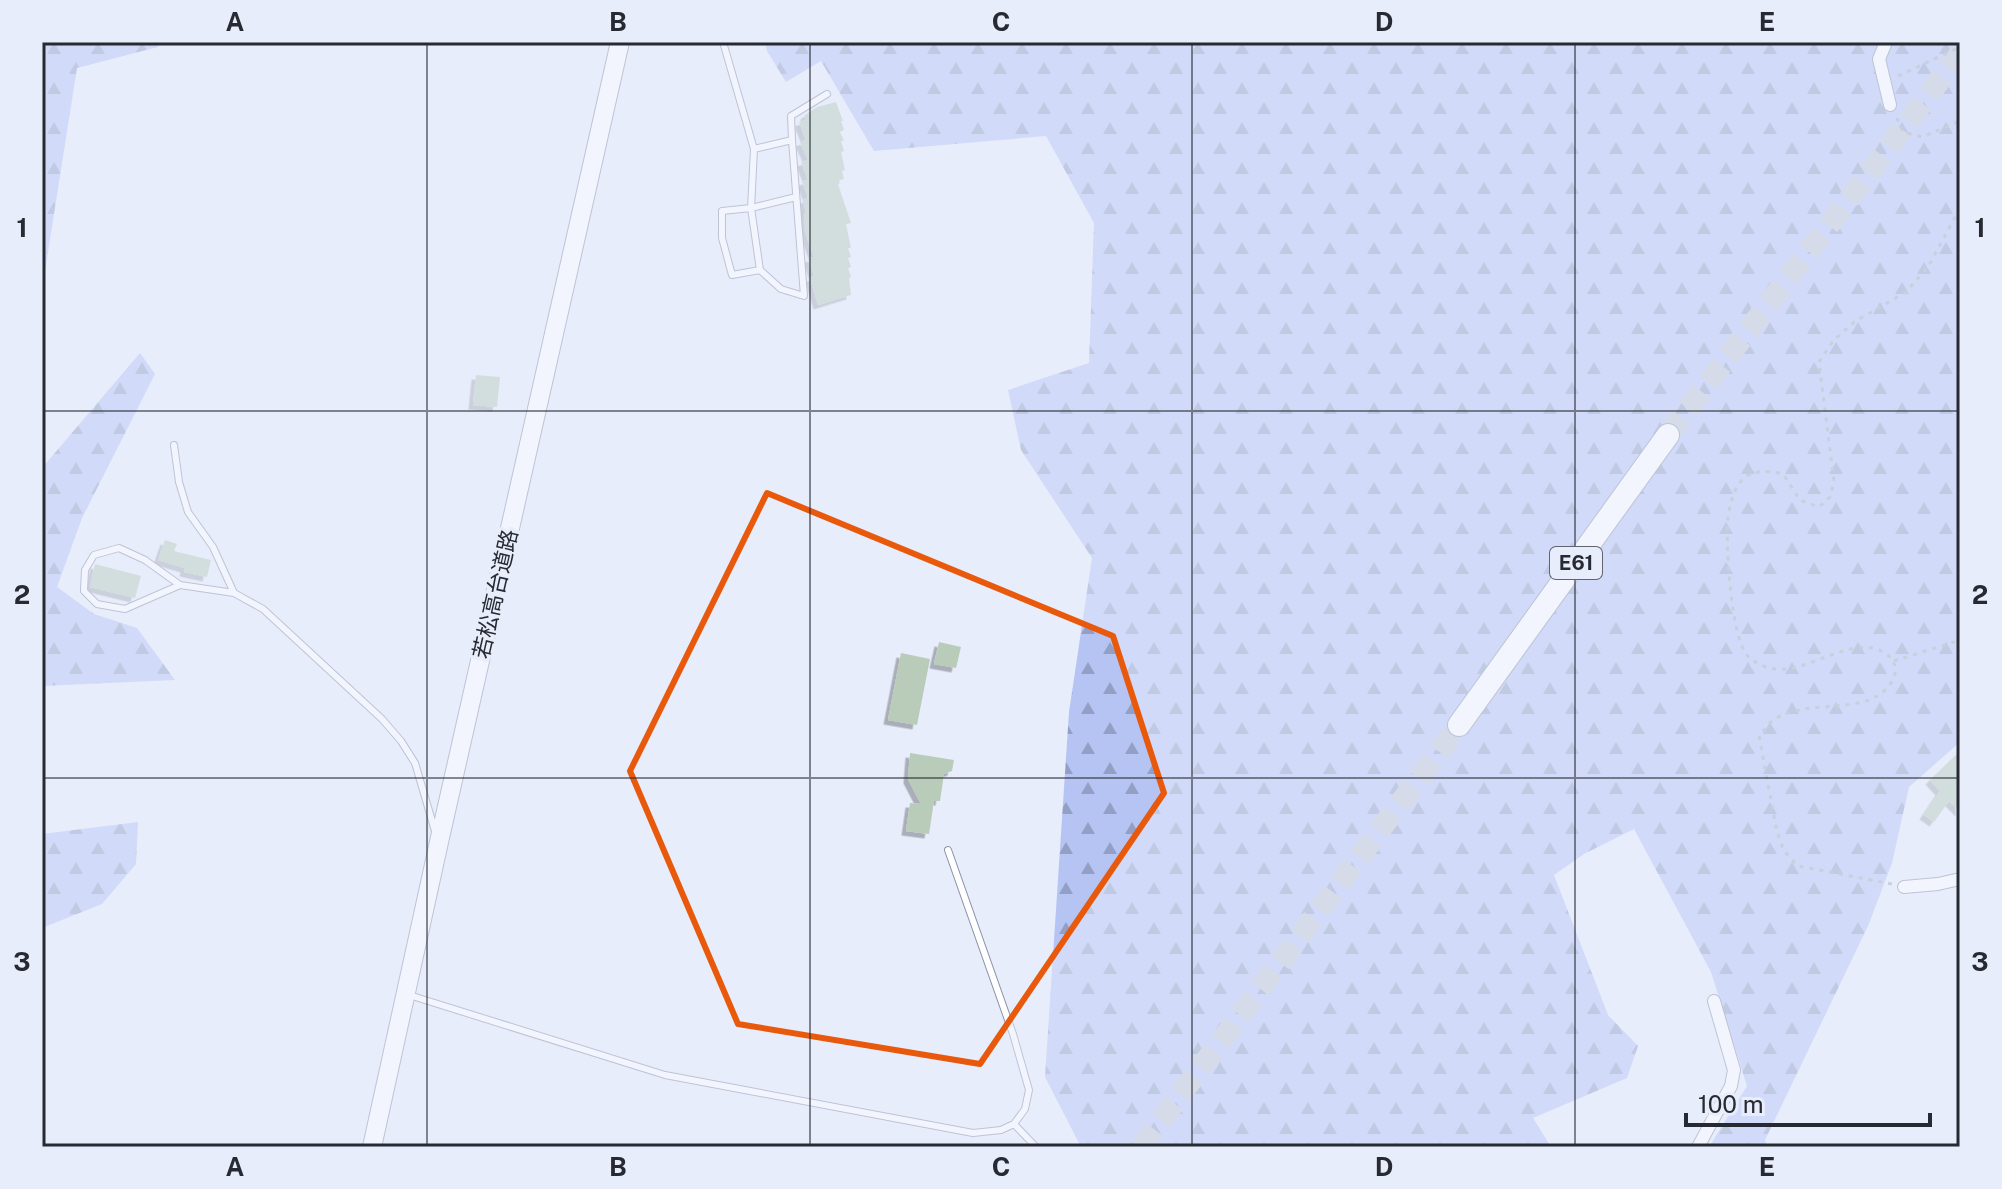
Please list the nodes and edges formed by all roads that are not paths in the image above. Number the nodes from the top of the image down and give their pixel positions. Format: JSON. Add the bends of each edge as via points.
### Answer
{"nodes":[{"id":1,"x":620,"y":42,"type":"edge"},
{"id":2,"x":723,"y":42,"type":"edge"},
{"id":3,"x":1886,"y":42,"type":"edge"},
{"id":4,"x":827,"y":94,"type":"dead end"},
{"id":5,"x":1890,"y":105,"type":"road end"},
{"id":6,"x":792,"y":140,"type":"junction"},
{"id":7,"x":754,"y":149,"type":"junction"},
{"id":8,"x":796,"y":197,"type":"junction"},
{"id":9,"x":751,"y":208,"type":"junction"},
{"id":10,"x":760,"y":270,"type":"junction"},
{"id":11,"x":1668,"y":435,"type":"tunnel mouth"},
{"id":12,"x":174,"y":445,"type":"dead end"},
{"id":13,"x":180,"y":585,"type":"junction"},
{"id":14,"x":234,"y":593,"type":"junction"},
{"id":15,"x":1459,"y":725,"type":"tunnel mouth"},
{"id":16,"x":439,"y":842,"type":"junction"},
{"id":17,"x":948,"y":850,"type":"dead end"},
{"id":18,"x":1960,"y":879,"type":"edge"},
{"id":19,"x":1904,"y":887,"type":"road end"},
{"id":20,"x":405,"y":994,"type":"junction"},
{"id":21,"x":1714,"y":1001,"type":"dead end"},
{"id":22,"x":1014,"y":1124,"type":"junction"},
{"id":23,"x":372,"y":1147,"type":"edge"},
{"id":24,"x":1036,"y":1147,"type":"edge"},
{"id":25,"x":1698,"y":1147,"type":"edge"}],
"edges":[{"from":1,"to":16,"type":"street","name":"若松高台道路"},
{"from":2,"to":7,"type":"lane"},
{"from":3,"to":5,"type":"street","via":[[1879,59]]},
{"from":4,"to":6,"type":"lane","via":[[791,116]]},
{"from":6,"to":7,"type":"lane"},
{"from":6,"to":8,"type":"lane"},
{"from":7,"to":9,"type":"lane"},
{"from":8,"to":9,"type":"lane"},
{"from":8,"to":10,"type":"lane","via":[[804,296],[781,289]]},
{"from":9,"to":10,"type":"lane"},
{"from":9,"to":10,"type":"lane","via":[[722,211],[722,238],[732,275]]},
{"from":11,"to":15,"type":"highway","number":"E61"},
{"from":12,"to":14,"type":"lane","via":[[188,512],[213,547]]},
{"from":13,"to":13,"type":"lane","via":[[125,609],[97,604],[84,591],[85,570],[94,555],[119,548]]},
{"from":13,"to":14,"type":"lane"},
{"from":14,"to":16,"type":"lane","via":[[263,609],[401,741],[415,763]]},
{"from":16,"to":20,"type":"street","name":"若松高台道路"},
{"from":17,"to":22,"type":"lane","via":[[1029,1090],[1025,1109]]},
{"from":18,"to":19,"type":"street"},
{"from":20,"to":22,"type":"lane","via":[[665,1075],[973,1133]]},
{"from":20,"to":23,"type":"street","name":"若松高台道路"},
{"from":21,"to":25,"type":"street","via":[[1734,1070],[1731,1086]]},
{"from":22,"to":24,"type":"lane"}]}
